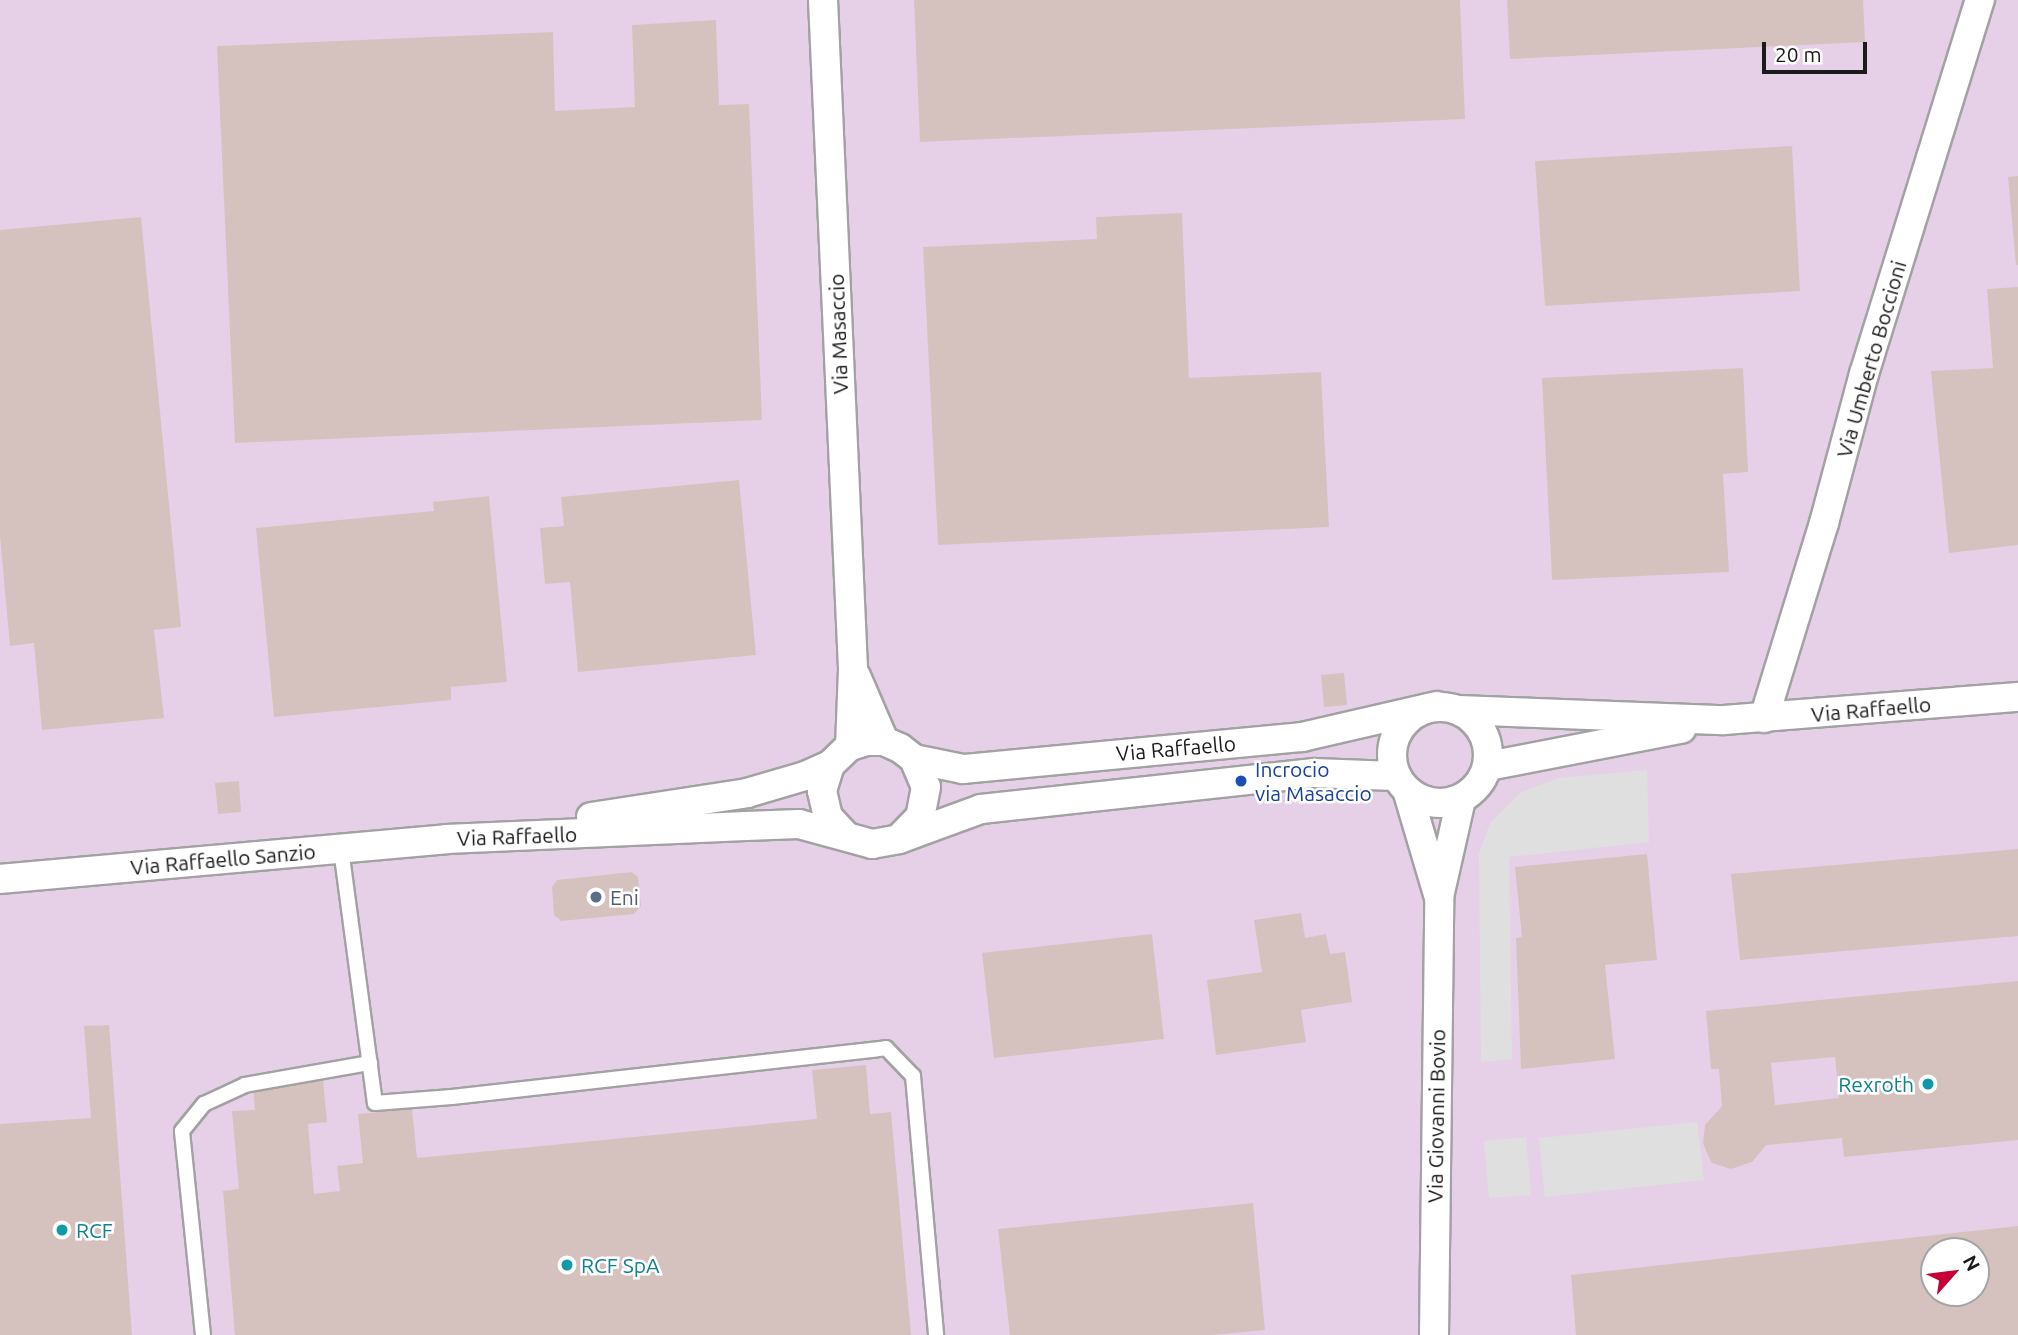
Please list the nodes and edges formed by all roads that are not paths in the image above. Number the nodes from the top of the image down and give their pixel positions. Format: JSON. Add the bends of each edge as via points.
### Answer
{"nodes":[{"id":1,"x":823,"y":0,"type":"edge"},
{"id":2,"x":1980,"y":0,"type":"edge"},
{"id":3,"x":853,"y":669,"type":"junction"},
{"id":4,"x":2018,"y":697,"type":"edge"},
{"id":5,"x":1447,"y":708,"type":"junction"},
{"id":6,"x":1764,"y":718,"type":"junction"},
{"id":7,"x":1724,"y":720,"type":"junction"},
{"id":8,"x":884,"y":741,"type":"junction"},
{"id":9,"x":840,"y":756,"type":"junction"},
{"id":10,"x":915,"y":759,"type":"junction"},
{"id":11,"x":1488,"y":765,"type":"junction"},
{"id":12,"x":1402,"y":784,"type":"junction"},
{"id":13,"x":1461,"y":799,"type":"junction"},
{"id":14,"x":846,"y":836,"type":"junction"},
{"id":15,"x":899,"y":838,"type":"junction"},
{"id":16,"x":446,"y":839,"type":"junction"},
{"id":17,"x":341,"y":849,"type":"junction"},
{"id":18,"x":0,"y":878,"type":"edge"},
{"id":19,"x":1439,"y":897,"type":"junction"},
{"id":20,"x":370,"y":1063,"type":"junction"},
{"id":21,"x":203,"y":1335,"type":"edge"},
{"id":22,"x":936,"y":1335,"type":"edge"},
{"id":23,"x":1434,"y":1335,"type":"edge"}],
"edges":[{"from":1,"to":3,"type":"street","name":"Via Masaccio"},
{"from":2,"to":6,"type":"street","name":"Via Umberto Boccioni"},
{"from":3,"to":8,"type":"street","name":"Via Masaccio"},
{"from":3,"to":9,"type":"street","name":"Via Masaccio"},
{"from":4,"to":6,"type":"street","name":"Via Raffaello"},
{"from":5,"to":7,"type":"street","name":"Via Raffaello"},
{"from":5,"to":10,"type":"street","name":"Via Raffaello","via":[[1302,737],[963,769]]},
{"from":5,"to":11,"type":"street","via":[[1478,724],[1487,743]]},
{"from":5,"to":12,"type":"street","name":"Via Raffaello","via":[[1419,710],[1399,728],[1391,750]]},
{"from":6,"to":7,"type":"street","name":"Via Raffaello"},
{"from":7,"to":11,"type":"street","name":"Via Raffaello"},
{"from":8,"to":9,"type":"street","name":"Via Raffaello","via":[[866,741]]},
{"from":8,"to":10,"type":"street","name":"Via Raffaello"},
{"from":9,"to":14,"type":"street","via":[[822,790],[828,817]]},
{"from":9,"to":16,"type":"street","name":"Via Raffaello","via":[[805,776],[747,793]]},
{"from":10,"to":15,"type":"street","via":[[926,787],[920,817]]},
{"from":11,"to":13,"type":"street","via":[[1477,787]]},
{"from":12,"to":13,"type":"street","name":"Via Raffaello","via":[[1423,801],[1445,804]]},
{"from":12,"to":15,"type":"street","name":"Via Raffaello","via":[[1314,773],[981,809]]},
{"from":12,"to":19,"type":"street","name":"Via Giovanni Bovio"},
{"from":13,"to":19,"type":"street","name":"Via Giovanni Bovio"},
{"from":14,"to":15,"type":"street","name":"Via Raffaello","via":[[872,844]]},
{"from":14,"to":16,"type":"street","name":"Via Raffaello","via":[[799,824]]},
{"from":16,"to":17,"type":"street","name":"Via Raffaello Sanzio"},
{"from":17,"to":18,"type":"street","name":"Via Raffaello Sanzio"},
{"from":17,"to":20,"type":"lane"},
{"from":19,"to":23,"type":"street","name":"Via Giovanni Bovio"},
{"from":20,"to":21,"type":"lane","via":[[245,1084],[204,1104],[182,1131]]},
{"from":20,"to":22,"type":"lane","via":[[375,1103],[886,1048],[913,1076]]}]}
